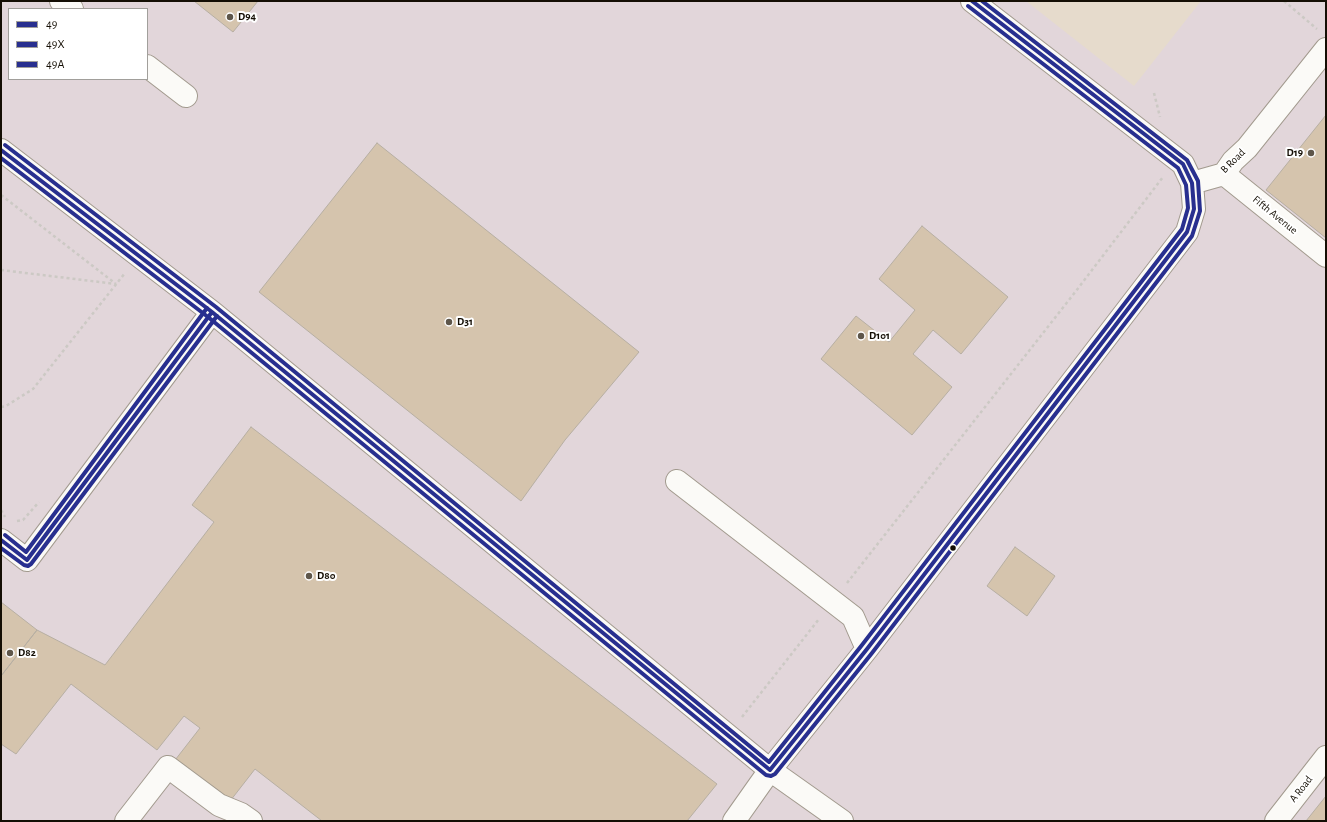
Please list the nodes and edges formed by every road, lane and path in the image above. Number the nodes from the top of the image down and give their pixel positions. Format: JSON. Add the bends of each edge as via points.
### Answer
{"nodes":[{"id":1,"x":61,"y":1,"type":"edge"},
{"id":2,"x":972,"y":1,"type":"edge"},
{"id":3,"x":1284,"y":1,"type":"edge"},
{"id":4,"x":71,"y":8,"type":"edge"},
{"id":5,"x":1323,"y":40,"type":"edge"},
{"id":6,"x":148,"y":67,"type":"edge"},
{"id":7,"x":1154,"y":93,"type":"dead end"},
{"id":8,"x":186,"y":96,"type":"dead end"},
{"id":9,"x":1150,"y":138,"type":"junction"},
{"id":10,"x":1,"y":150,"type":"edge"},
{"id":11,"x":1166,"y":173,"type":"dead end"},
{"id":12,"x":1224,"y":174,"type":"junction"},
{"id":13,"x":1192,"y":184,"type":"junction"},
{"id":14,"x":1,"y":195,"type":"edge"},
{"id":15,"x":139,"y":256,"type":"junction"},
{"id":16,"x":1326,"y":256,"type":"edge"},
{"id":17,"x":1,"y":270,"type":"edge"},
{"id":18,"x":116,"y":284,"type":"junction"},
{"id":19,"x":212,"y":312,"type":"junction"},
{"id":20,"x":1,"y":407,"type":"edge"},
{"id":21,"x":677,"y":481,"type":"dead end"},
{"id":22,"x":1,"y":540,"type":"edge"},
{"id":23,"x":844,"y":586,"type":"dead end"},
{"id":24,"x":820,"y":617,"type":"dead end"},
{"id":25,"x":867,"y":649,"type":"junction"},
{"id":26,"x":741,"y":718,"type":"dead end"},
{"id":27,"x":1326,"y":757,"type":"edge"},
{"id":28,"x":770,"y":770,"type":"junction"},
{"id":29,"x":126,"y":821,"type":"edge"},
{"id":30,"x":251,"y":821,"type":"edge"},
{"id":31,"x":734,"y":821,"type":"edge"},
{"id":32,"x":842,"y":821,"type":"edge"},
{"id":33,"x":1276,"y":821,"type":"edge"}],
"edges":[{"from":1,"to":4,"type":"lane"},
{"from":2,"to":9,"type":"lane"},
{"from":3,"to":5,"type":"path"},
{"from":5,"to":12,"type":"lane","name":"B Road","via":[[1247,148]]},
{"from":6,"to":8,"type":"lane"},
{"from":7,"to":9,"type":"path","via":[[1161,121]]},
{"from":9,"to":13,"type":"lane","via":[[1183,164]]},
{"from":10,"to":15,"type":"lane"},
{"from":11,"to":23,"type":"path"},
{"from":12,"to":13,"type":"lane","name":"B Road"},
{"from":12,"to":16,"type":"lane","name":"Fifth Avenue"},
{"from":13,"to":25,"type":"lane","via":[[1194,209],[1187,232]]},
{"from":14,"to":18,"type":"path"},
{"from":15,"to":18,"type":"path"},
{"from":15,"to":19,"type":"lane"},
{"from":17,"to":18,"type":"path"},
{"from":18,"to":20,"type":"path","via":[[33,388]]},
{"from":19,"to":22,"type":"lane","via":[[26,560]]},
{"from":19,"to":28,"type":"lane"},
{"from":21,"to":25,"type":"lane","via":[[853,617]]},
{"from":24,"to":26,"type":"path"},
{"from":25,"to":28,"type":"lane"},
{"from":27,"to":33,"type":"lane","name":"A Road"},
{"from":28,"to":31,"type":"lane"},
{"from":28,"to":32,"type":"lane"},
{"from":29,"to":30,"type":"lane","via":[[168,768],[219,806],[241,814]]}]}
